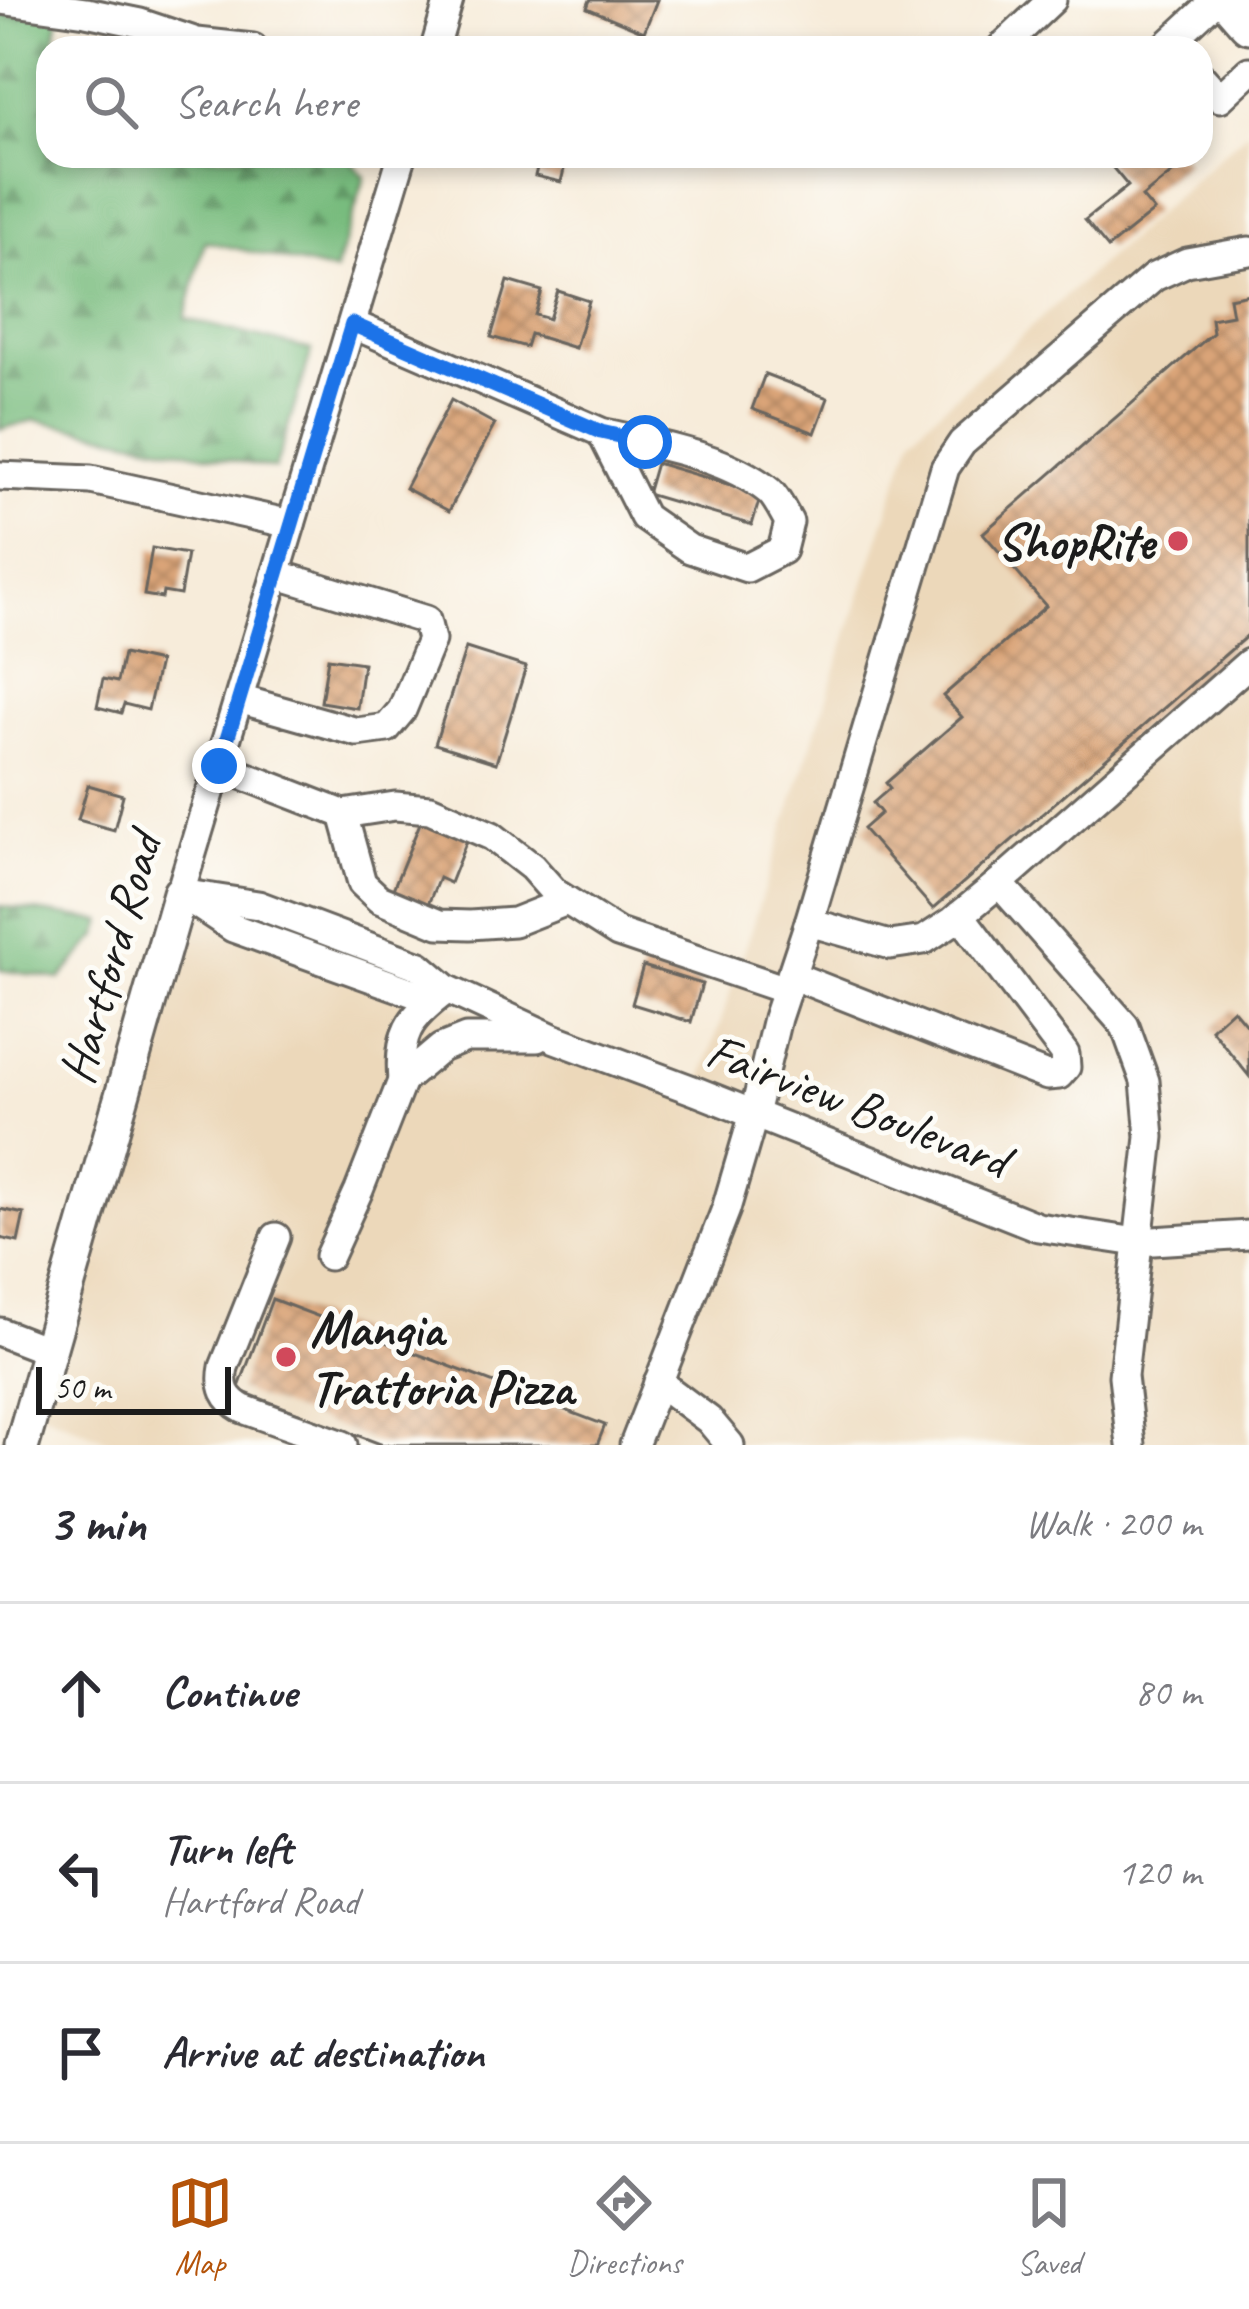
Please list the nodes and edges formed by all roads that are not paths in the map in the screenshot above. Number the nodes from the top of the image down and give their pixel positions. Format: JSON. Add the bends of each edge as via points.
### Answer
{"nodes":[{"id":1,"x":0,"y":0,"type":"edge"},
{"id":2,"x":449,"y":0,"type":"edge"},
{"id":3,"x":1052,"y":0,"type":"edge"},
{"id":4,"x":1216,"y":0,"type":"edge"},
{"id":5,"x":1229,"y":0,"type":"edge"},
{"id":6,"x":1249,"y":23,"type":"edge"},
{"id":7,"x":176,"y":36,"type":"edge"},
{"id":8,"x":438,"y":36,"type":"edge"},
{"id":9,"x":1014,"y":36,"type":"edge"},
{"id":10,"x":1180,"y":36,"type":"edge"},
{"id":11,"x":1249,"y":70,"type":"edge"},
{"id":12,"x":1213,"y":90,"type":"edge"},
{"id":13,"x":398,"y":169,"type":"edge"},
{"id":14,"x":1249,"y":251,"type":"edge"},
{"id":15,"x":352,"y":324,"type":"junction"},
{"id":16,"x":601,"y":432,"type":"junction"},
{"id":17,"x":0,"y":476,"type":"edge"},
{"id":18,"x":292,"y":524,"type":"junction"},
{"id":19,"x":276,"y":574,"type":"junction"},
{"id":20,"x":1249,"y":663,"type":"edge"},
{"id":21,"x":239,"y":699,"type":"junction"},
{"id":22,"x":219,"y":766,"type":"junction"},
{"id":23,"x":343,"y":814,"type":"junction"},
{"id":24,"x":999,"y":883,"type":"junction"},
{"id":25,"x":180,"y":893,"type":"junction"},
{"id":26,"x":567,"y":901,"type":"junction"},
{"id":27,"x":960,"y":916,"type":"junction"},
{"id":28,"x":809,"y":922,"type":"junction"},
{"id":29,"x":789,"y":982,"type":"junction"},
{"id":30,"x":447,"y":989,"type":"junction"},
{"id":31,"x":553,"y":1039,"type":"junction"},
{"id":32,"x":402,"y":1081,"type":"junction"},
{"id":33,"x":754,"y":1114,"type":"junction"},
{"id":34,"x":1249,"y":1235,"type":"edge"},
{"id":35,"x":276,"y":1237,"type":"dead end"},
{"id":36,"x":1137,"y":1242,"type":"junction"},
{"id":37,"x":329,"y":1256,"type":"dead end"},
{"id":38,"x":0,"y":1332,"type":"edge"},
{"id":39,"x":49,"y":1351,"type":"junction"},
{"id":40,"x":658,"y":1382,"type":"junction"},
{"id":41,"x":22,"y":1445,"type":"edge"},
{"id":42,"x":343,"y":1445,"type":"edge"},
{"id":43,"x":634,"y":1445,"type":"edge"},
{"id":44,"x":730,"y":1445,"type":"edge"},
{"id":45,"x":1131,"y":1445,"type":"edge"}],
"edges":[{"from":1,"to":7,"type":"street"},
{"from":2,"to":8,"type":"street"},
{"from":3,"to":9,"type":"street"},
{"from":4,"to":10,"type":"street"},
{"from":5,"to":6,"type":"highway"},
{"from":11,"to":12,"type":"street","via":[[1220,98]]},
{"from":13,"to":15,"type":"street","name":"Hartford Road"},
{"from":14,"to":28,"type":"street","via":[[1154,277],[962,442],[945,468]]},
{"from":15,"to":16,"type":"street"},
{"from":15,"to":18,"type":"street","name":"Hartford Road"},
{"from":16,"to":16,"type":"street","via":[[644,517],[690,549],[747,568],[782,550],[789,523],[771,493],[690,453]]},
{"from":17,"to":18,"type":"street","via":[[91,480]]},
{"from":18,"to":19,"type":"street","name":"Hartford Road"},
{"from":19,"to":21,"type":"street","name":"Hartford Road"},
{"from":19,"to":21,"type":"street","via":[[426,620],[430,640],[387,728],[358,732]]},
{"from":20,"to":24,"type":"street"},
{"from":21,"to":22,"type":"street","name":"Hartford Road"},
{"from":22,"to":23,"type":"street"},
{"from":22,"to":25,"type":"street","name":"Hartford Road"},
{"from":23,"to":26,"type":"street","via":[[430,809],[492,836]]},
{"from":23,"to":26,"type":"street","via":[[362,883],[379,899],[439,923],[514,922]]},
{"from":24,"to":27,"type":"street"},
{"from":24,"to":36,"type":"street","via":[[1125,1026],[1145,1081],[1150,1137]]},
{"from":25,"to":30,"type":"street","name":"Fairview Boulevard","via":[[233,928],[414,992]]},
{"from":25,"to":39,"type":"main road","name":"Hartford Road"},
{"from":26,"to":29,"type":"street","via":[[618,933]]},
{"from":27,"to":28,"type":"street","via":[[924,940],[890,945]]},
{"from":27,"to":29,"type":"street","via":[[1065,1054],[1059,1075]]},
{"from":28,"to":29,"type":"street"},
{"from":29,"to":33,"type":"street"},
{"from":30,"to":31,"type":"street","name":"Fairview Boulevard"},
{"from":30,"to":32,"type":"street","via":[[413,1015]]},
{"from":31,"to":32,"type":"street","via":[[466,1038]]},
{"from":31,"to":33,"type":"street","name":"Fairview Boulevard"},
{"from":32,"to":37,"type":"street"},
{"from":33,"to":36,"type":"street","name":"Fairview Boulevard","via":[[1038,1227]]},
{"from":33,"to":40,"type":"street","via":[[727,1209]]},
{"from":34,"to":36,"type":"street","name":"Fairview Boulevard"},
{"from":35,"to":42,"type":"street","via":[[221,1383],[243,1409]]},
{"from":36,"to":45,"type":"street","via":[[1123,1376]]},
{"from":38,"to":39,"type":"street"},
{"from":39,"to":41,"type":"main road","name":"Hartford Road"},
{"from":40,"to":43,"type":"street"},
{"from":40,"to":44,"type":"street"}]}
